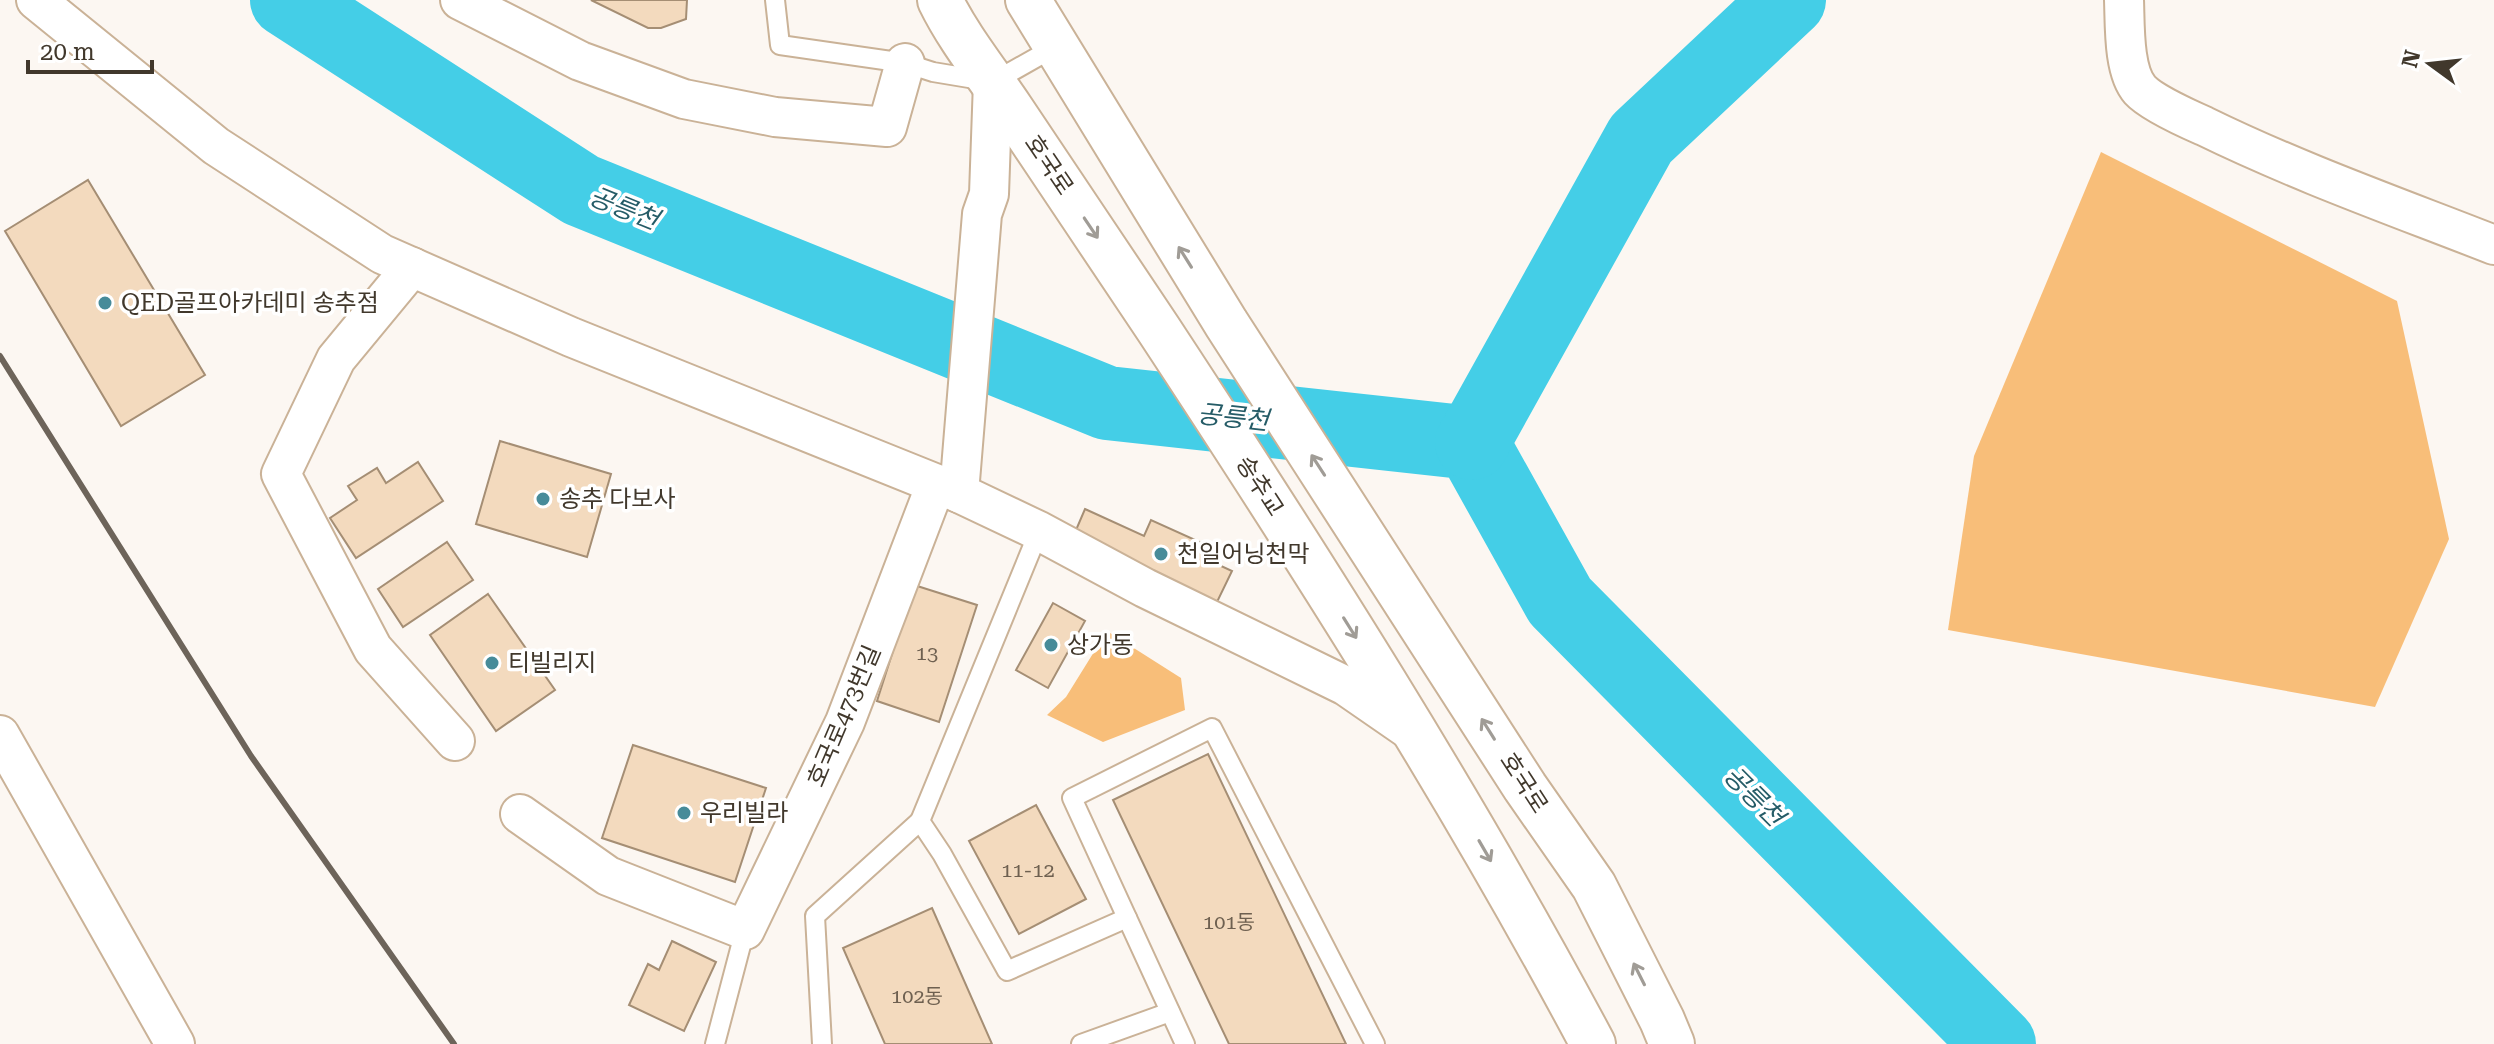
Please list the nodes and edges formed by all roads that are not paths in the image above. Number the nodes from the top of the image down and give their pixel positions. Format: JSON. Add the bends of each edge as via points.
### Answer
{"nodes":[{"id":1,"x":36,"y":0,"type":"edge"},
{"id":2,"x":460,"y":0,"type":"edge"},
{"id":3,"x":775,"y":0,"type":"edge"},
{"id":4,"x":940,"y":0,"type":"edge"},
{"id":5,"x":1028,"y":0,"type":"edge"},
{"id":6,"x":2124,"y":0,"type":"edge"},
{"id":7,"x":1055,"y":47,"type":"junction"},
{"id":8,"x":905,"y":63,"type":"junction"},
{"id":9,"x":993,"y":82,"type":"junction"},
{"id":10,"x":2494,"y":245,"type":"edge"},
{"id":11,"x":412,"y":267,"type":"junction"},
{"id":12,"x":1159,"y":330,"type":"joint"},
{"id":13,"x":947,"y":489,"type":"junction"},
{"id":14,"x":1039,"y":531,"type":"junction"},
{"id":15,"x":0,"y":735,"type":"edge"},
{"id":16,"x":1418,"y":735,"type":"junction"},
{"id":17,"x":455,"y":741,"type":"dead end"},
{"id":18,"x":520,"y":814,"type":"dead end"},
{"id":19,"x":920,"y":821,"type":"junction"},
{"id":20,"x":1127,"y":918,"type":"junction"},
{"id":21,"x":745,"y":930,"type":"junction"},
{"id":22,"x":1170,"y":1012,"type":"junction"},
{"id":23,"x":175,"y":1044,"type":"edge"},
{"id":24,"x":715,"y":1044,"type":"edge"},
{"id":25,"x":822,"y":1044,"type":"edge"},
{"id":26,"x":1081,"y":1044,"type":"edge"},
{"id":27,"x":1185,"y":1044,"type":"edge"},
{"id":28,"x":1375,"y":1044,"type":"edge"},
{"id":29,"x":1593,"y":1044,"type":"edge"},
{"id":30,"x":1672,"y":1044,"type":"edge"}],
"edges":[{"from":1,"to":11,"type":"street","via":[[216,146],[382,254]]},
{"from":2,"to":8,"type":"street","via":[[580,61],[684,99],[775,117],[887,127]]},
{"from":3,"to":8,"type":"lane","via":[[780,45]]},
{"from":4,"to":9,"type":"street","name":"호국로"},
{"from":5,"to":7,"type":"street"},
{"from":6,"to":10,"type":"street","via":[[2130,71],[2150,97],[2224,136]]},
{"from":7,"to":9,"type":"lane"},
{"from":30,"to":7,"type":"street","name":"호국로","one_way":true,"via":[[1594,886],[1226,323]]},
{"from":8,"to":9,"type":"lane"},
{"from":9,"to":12,"type":"street","name":"호국로","one_way":true},
{"from":9,"to":13,"type":"street","name":"호국로473번길","via":[[989,194],[982,214]]},
{"from":11,"to":13,"type":"street"},
{"from":11,"to":17,"type":"street","via":[[336,359],[281,474],[373,649]]},
{"from":12,"to":16,"type":"street","name":"송추교","one_way":true},
{"from":13,"to":14,"type":"street"},
{"from":13,"to":21,"type":"street","name":"호국로473번길","via":[[845,722]]},
{"from":14,"to":16,"type":"street","via":[[1346,686]]},
{"from":14,"to":19,"type":"lane"},
{"from":15,"to":23,"type":"street"},
{"from":16,"to":29,"type":"street","one_way":true},
{"from":18,"to":21,"type":"street","via":[[608,876]]},
{"from":19,"to":20,"type":"lane","via":[[1007,971]]},
{"from":19,"to":25,"type":"lane","via":[[815,916]]},
{"from":20,"to":22,"type":"lane"},
{"from":20,"to":28,"type":"lane","via":[[1072,798],[1212,728]]},
{"from":21,"to":24,"type":"lane"},
{"from":22,"to":26,"type":"lane"},
{"from":22,"to":27,"type":"lane"}]}
